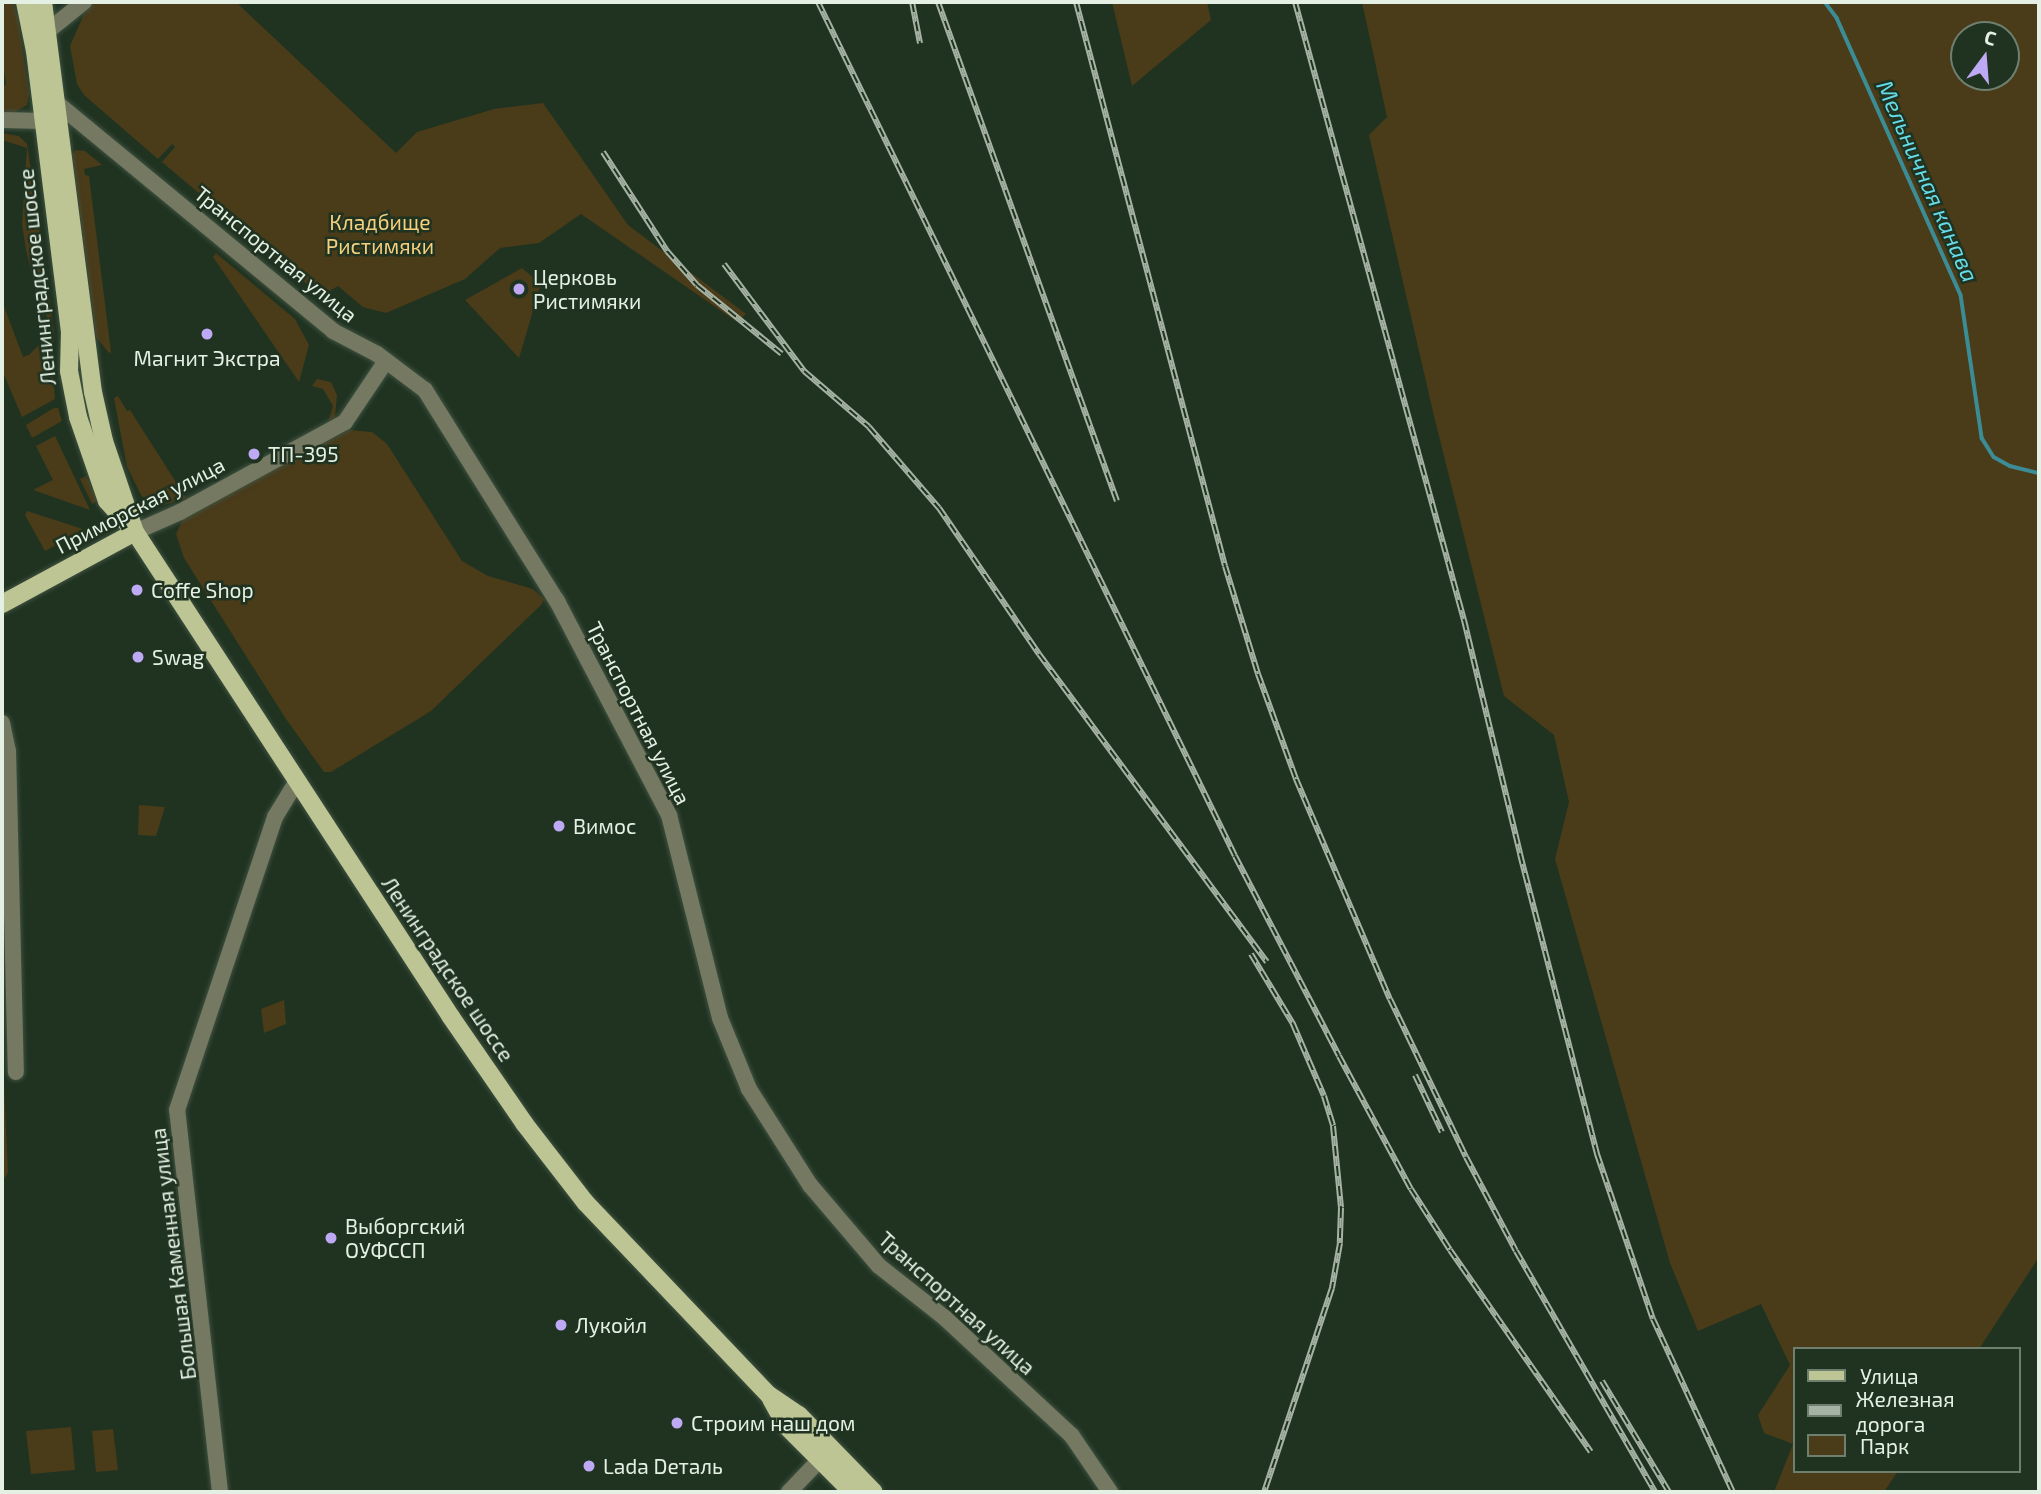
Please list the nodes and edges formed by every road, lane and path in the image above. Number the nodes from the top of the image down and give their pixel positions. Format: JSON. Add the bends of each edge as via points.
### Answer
{"nodes":[{"id":1,"x":25,"y":2,"type":"edge"},
{"id":2,"x":43,"y":2,"type":"edge"},
{"id":3,"x":84,"y":2,"type":"edge"},
{"id":4,"x":49,"y":30,"type":"junction"},
{"id":5,"x":58,"y":104,"type":"junction"},
{"id":6,"x":2,"y":120,"type":"edge"},
{"id":7,"x":43,"y":121,"type":"junction"},
{"id":8,"x":386,"y":360,"type":"junction"},
{"id":9,"x":135,"y":532,"type":"junction"},
{"id":10,"x":2,"y":604,"type":"edge"},
{"id":11,"x":2,"y":723,"type":"edge"},
{"id":12,"x":297,"y":781,"type":"junction"},
{"id":13,"x":16,"y":1072,"type":"dead end"},
{"id":14,"x":826,"y":1454,"type":"junction"},
{"id":15,"x":220,"y":1492,"type":"edge"},
{"id":16,"x":789,"y":1492,"type":"edge"},
{"id":17,"x":852,"y":1492,"type":"edge"},
{"id":18,"x":874,"y":1492,"type":"edge"},
{"id":19,"x":1110,"y":1492,"type":"edge"}],
"edges":[{"from":1,"to":7,"type":"main road","name":"Ленинградское шоссе"},
{"from":2,"to":4,"type":"main road","name":"Ленинградское шоссе"},
{"from":3,"to":4,"type":"street"},
{"from":4,"to":5,"type":"main road","name":"Ленинградское шоссе"},
{"from":5,"to":8,"type":"street","name":"Транспортная улица","via":[[333,331]]},
{"from":5,"to":9,"type":"main road","name":"Ленинградское шоссе","via":[[93,392],[104,441]]},
{"from":6,"to":7,"type":"street"},
{"from":7,"to":9,"type":"main road","name":"Ленинградское шоссе","via":[[70,331],[69,371],[78,417],[107,501]]},
{"from":8,"to":9,"type":"street","name":"Приморская улица","via":[[345,422]]},
{"from":8,"to":19,"type":"street","name":"Транспортная улица","via":[[425,390],[557,601],[669,815],[720,1018],[749,1089],[810,1185],[879,1266],[945,1318],[1072,1436]]},
{"from":9,"to":10,"type":"main road","name":"Приморская улица"},
{"from":9,"to":12,"type":"main road","name":"Ленинградское шоссе"},
{"from":11,"to":13,"type":"street","via":[[9,751]]},
{"from":12,"to":14,"type":"main road","name":"Ленинградское шоссе","via":[[524,1123],[585,1202],[769,1395],[786,1426]]},
{"from":12,"to":15,"type":"street","name":"Большая Каменная улица","via":[[275,817],[177,1110]]},
{"from":14,"to":16,"type":"street"},
{"from":14,"to":17,"type":"main road","name":"Ленинградское шоссе"},
{"from":14,"to":18,"type":"main road","name":"Ленинградское шоссе"}]}
